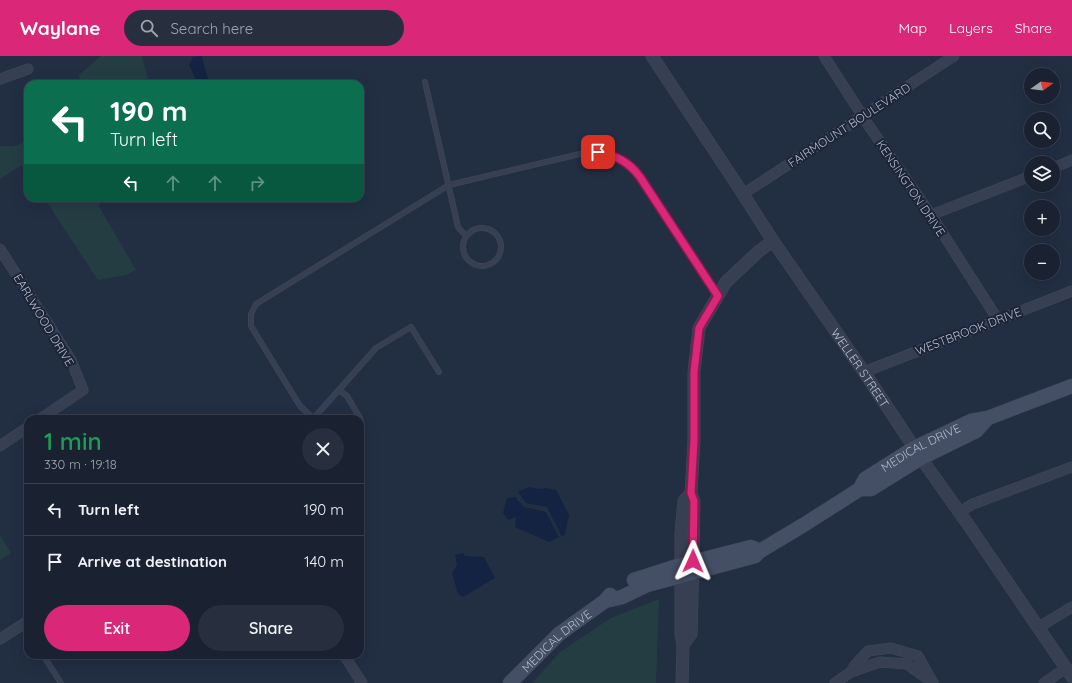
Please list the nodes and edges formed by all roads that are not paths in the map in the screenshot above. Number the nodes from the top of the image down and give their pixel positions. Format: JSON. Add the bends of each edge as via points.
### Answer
{"nodes":[{"id":1,"x":652,"y":56,"type":"edge"},
{"id":2,"x":824,"y":56,"type":"edge"},
{"id":3,"x":954,"y":56,"type":"edge"},
{"id":4,"x":28,"y":69,"type":"dead end"},
{"id":5,"x":0,"y":79,"type":"edge"},
{"id":6,"x":425,"y":82,"type":"dead end"},
{"id":7,"x":862,"y":116,"type":"junction"},
{"id":8,"x":1072,"y":160,"type":"edge"},
{"id":9,"x":1060,"y":165,"type":"edge"},
{"id":10,"x":1024,"y":179,"type":"edge"},
{"id":11,"x":449,"y":185,"type":"junction"},
{"id":12,"x":743,"y":194,"type":"junction"},
{"id":13,"x":931,"y":215,"type":"junction"},
{"id":14,"x":466,"y":236,"type":"junction"},
{"id":15,"x":773,"y":241,"type":"junction"},
{"id":16,"x":0,"y":249,"type":"edge"},
{"id":17,"x":1072,"y":291,"type":"edge"},
{"id":18,"x":718,"y":296,"type":"junction"},
{"id":19,"x":998,"y":320,"type":"junction"},
{"id":20,"x":439,"y":372,"type":"dead end"},
{"id":21,"x":864,"y":372,"type":"junction"},
{"id":22,"x":1072,"y":386,"type":"edge"},
{"id":23,"x":338,"y":390,"type":"junction"},
{"id":24,"x":46,"y":415,"type":"edge"},
{"id":25,"x":309,"y":415,"type":"edge"},
{"id":26,"x":316,"y":415,"type":"edge"},
{"id":27,"x":358,"y":415,"type":"edge"},
{"id":28,"x":24,"y":430,"type":"edge"},
{"id":29,"x":0,"y":446,"type":"edge"},
{"id":30,"x":917,"y":453,"type":"junction"},
{"id":31,"x":1072,"y":467,"type":"edge"},
{"id":32,"x":959,"y":512,"type":"junction"},
{"id":33,"x":687,"y":569,"type":"junction"},
{"id":34,"x":1072,"y":607,"type":"edge"},
{"id":35,"x":24,"y":627,"type":"edge"},
{"id":36,"x":1039,"y":627,"type":"junction"},
{"id":37,"x":0,"y":639,"type":"edge"},
{"id":38,"x":46,"y":659,"type":"edge"},
{"id":39,"x":347,"y":659,"type":"edge"},
{"id":40,"x":851,"y":672,"type":"junction"},
{"id":41,"x":1069,"y":673,"type":"edge"},
{"id":42,"x":61,"y":683,"type":"edge"},
{"id":43,"x":362,"y":683,"type":"edge"},
{"id":44,"x":510,"y":683,"type":"edge"},
{"id":45,"x":682,"y":683,"type":"edge"},
{"id":46,"x":835,"y":683,"type":"edge"},
{"id":47,"x":932,"y":683,"type":"edge"},
{"id":48,"x":1044,"y":683,"type":"edge"}],
"edges":[{"from":1,"to":12,"type":"street","name":"WELLER STREET"},
{"from":2,"to":7,"type":"street","name":"KENSINGTON DRIVE"},
{"from":3,"to":7,"type":"street","name":"FAIRMOUNT BOULEVARD"},
{"from":4,"to":5,"type":"street"},
{"from":6,"to":11,"type":"lane"},
{"from":7,"to":12,"type":"street","name":"FAIRMOUNT BOULEVARD"},
{"from":7,"to":13,"type":"street","name":"KENSINGTON DRIVE"},
{"from":8,"to":9,"type":"street"},
{"from":10,"to":13,"type":"street"},
{"from":11,"to":14,"type":"lane","via":[[458,227]]},
{"from":11,"to":18,"type":"lane","via":[[584,154],[598,152],[615,156],[624,160],[640,177]]},
{"from":11,"to":25,"type":"lane","via":[[256,304],[251,314],[251,326],[300,406]]},
{"from":12,"to":15,"type":"street","name":"WELLER STREET"},
{"from":13,"to":19,"type":"street","name":"KENSINGTON DRIVE"},
{"from":14,"to":14,"type":"lane","via":[[462,248],[467,260],[472,264],[487,265],[500,257],[500,238],[490,229],[476,228]]},
{"from":15,"to":18,"type":"street","via":[[726,282]]},
{"from":15,"to":21,"type":"street","name":"WELLER STREET"},
{"from":16,"to":24,"type":"street","name":"EARLWOOD DRIVE","via":[[71,360],[83,390]]},
{"from":17,"to":19,"type":"street","name":"WESTBROOK DRIVE"},
{"from":18,"to":33,"type":"street","via":[[699,328],[694,372],[691,493],[694,501]]},
{"from":19,"to":21,"type":"street","name":"WESTBROOK DRIVE"},
{"from":20,"to":23,"type":"lane","via":[[411,327],[376,348]]},
{"from":21,"to":30,"type":"street","name":"WELLER STREET"},
{"from":22,"to":30,"type":"main road","name":"MEDICAL DRIVE","via":[[988,418],[976,431]]},
{"from":23,"to":26,"type":"lane"},
{"from":23,"to":27,"type":"lane","via":[[347,396]]},
{"from":28,"to":29,"type":"street"},
{"from":30,"to":32,"type":"street","name":"WELLER STREET"},
{"from":30,"to":33,"type":"main road","name":"MEDICAL DRIVE","via":[[871,489],[860,489],[760,550],[755,556]]},
{"from":31,"to":32,"type":"street","via":[[973,504]]},
{"from":32,"to":36,"type":"street","name":"WELLER STREET"},
{"from":33,"to":44,"type":"main road","name":"MEDICAL DRIVE","via":[[622,597],[604,601],[559,634]]},
{"from":33,"to":45,"type":"street","via":[[681,633]]},
{"from":34,"to":36,"type":"street"},
{"from":35,"to":37,"type":"street"},
{"from":36,"to":41,"type":"street","name":"WELLER STREET"},
{"from":38,"to":42,"type":"lane"},
{"from":39,"to":43,"type":"street"},
{"from":40,"to":46,"type":"street"},
{"from":40,"to":47,"type":"street","via":[[880,662],[907,664]]},
{"from":40,"to":47,"type":"street","via":[[868,651],[891,648],[918,656]]},
{"from":41,"to":48,"type":"street"}]}
